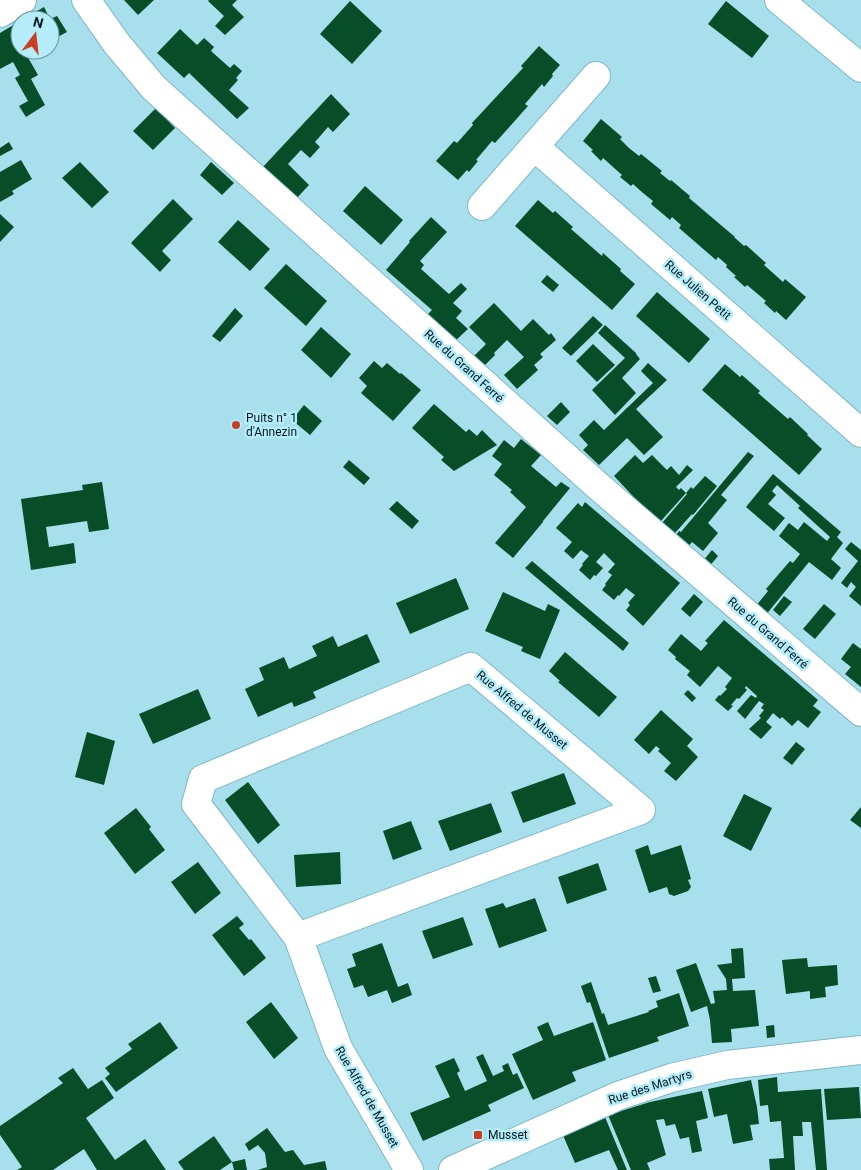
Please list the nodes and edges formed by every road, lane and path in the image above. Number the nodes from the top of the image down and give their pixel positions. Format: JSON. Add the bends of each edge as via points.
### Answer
{"nodes":[{"id":1,"x":22,"y":0,"type":"edge"},
{"id":2,"x":86,"y":0,"type":"edge"},
{"id":3,"x":779,"y":0,"type":"edge"},
{"id":4,"x":0,"y":13,"type":"edge"},
{"id":5,"x":861,"y":68,"type":"edge"},
{"id":6,"x":596,"y":76,"type":"dead end"},
{"id":7,"x":535,"y":147,"type":"junction"},
{"id":8,"x":482,"y":206,"type":"dead end"},
{"id":9,"x":861,"y":433,"type":"edge"},
{"id":10,"x":861,"y":712,"type":"edge"},
{"id":11,"x":298,"y":937,"type":"junction"},
{"id":12,"x":861,"y":1050,"type":"edge"},
{"id":13,"x":409,"y":1170,"type":"edge"},
{"id":14,"x":453,"y":1170,"type":"edge"}],
"edges":[{"from":1,"to":4,"type":"street"},
{"from":2,"to":10,"type":"street","name":"Rue du Grand Ferré","via":[[154,88],[598,486]]},
{"from":3,"to":5,"type":"street"},
{"from":6,"to":7,"type":"street"},
{"from":7,"to":8,"type":"street"},
{"from":7,"to":9,"type":"street","name":"Rue Julien Petit"},
{"from":11,"to":11,"type":"street","name":"Rue Alfred de Musset","via":[[382,906],[641,810],[471,667],[203,779],[196,804]]},
{"from":11,"to":13,"type":"street","name":"Rue Alfred de Musset","via":[[338,1048]]},
{"from":12,"to":14,"type":"street","name":"Rue des Martyrs","via":[[726,1064],[671,1078],[618,1096]]}]}
